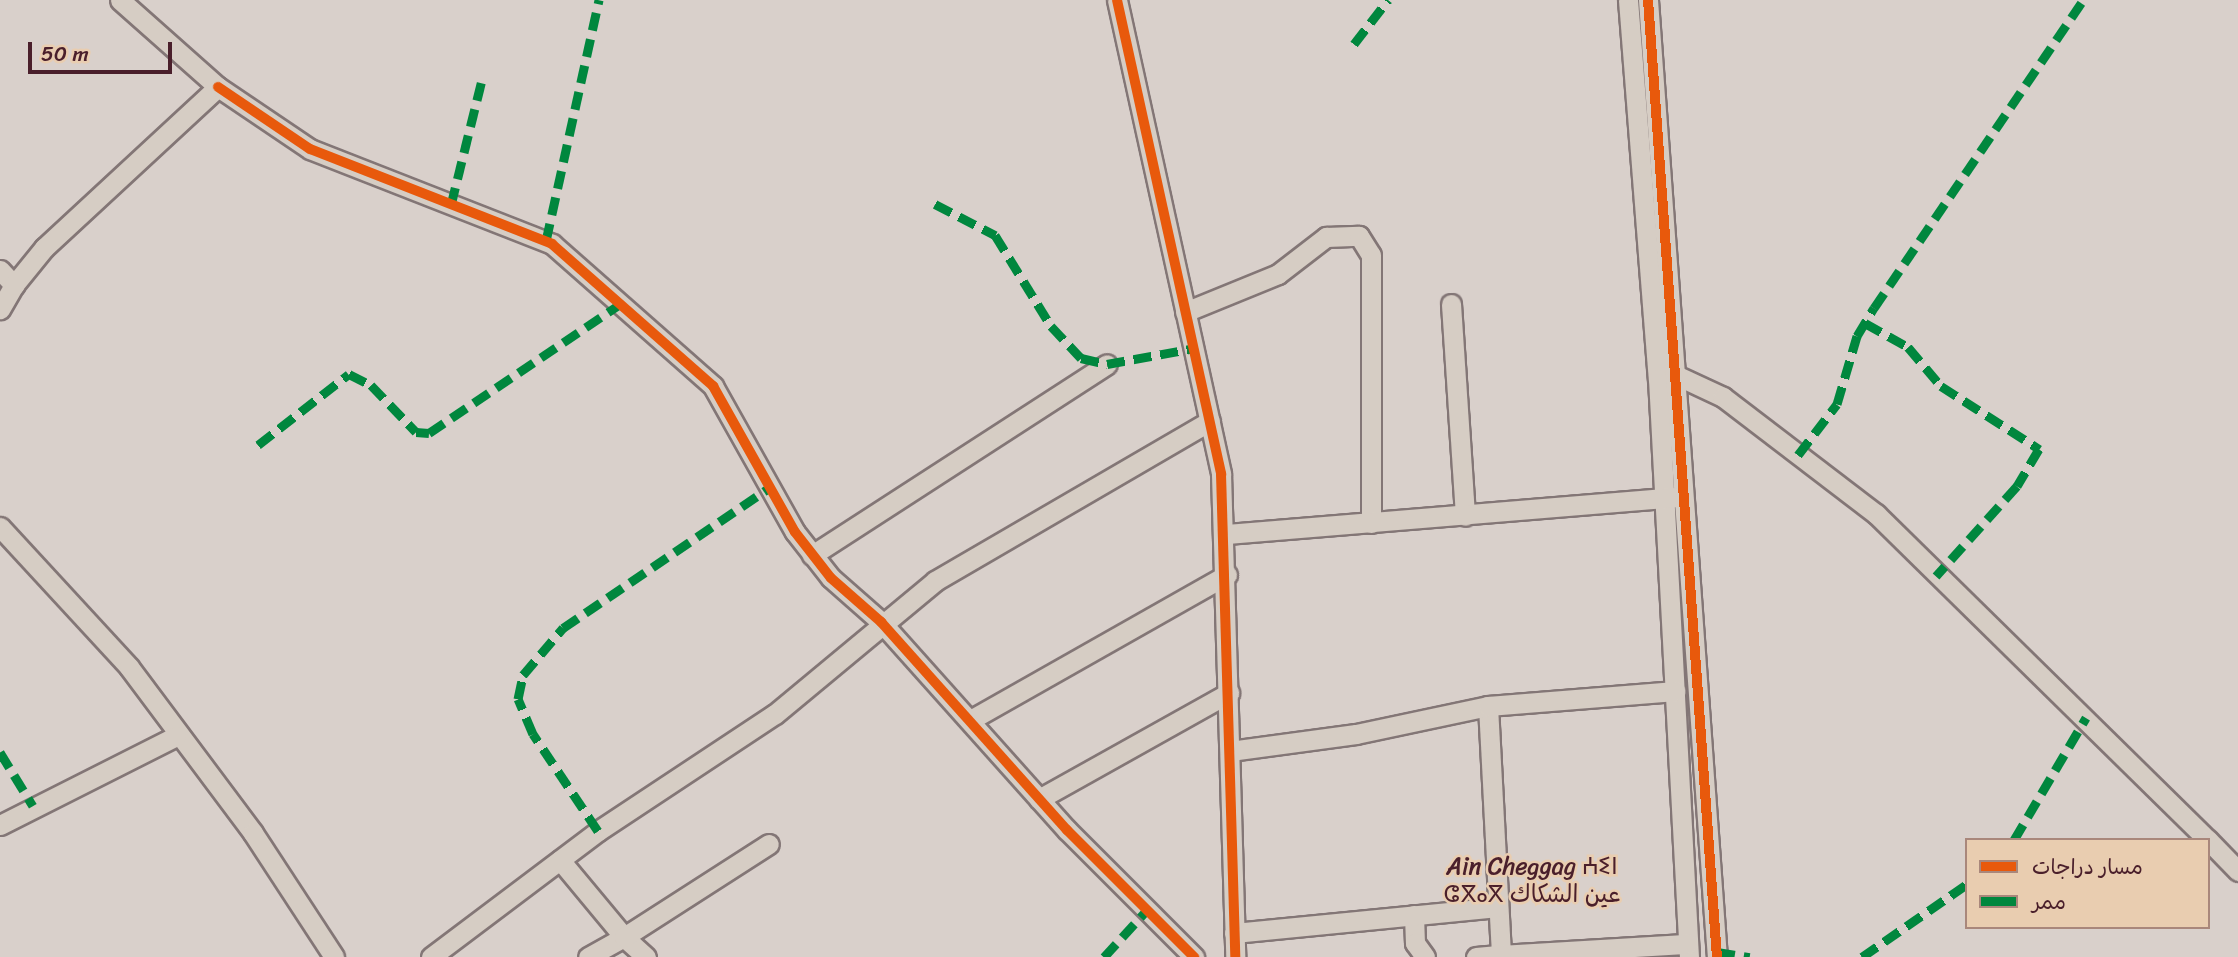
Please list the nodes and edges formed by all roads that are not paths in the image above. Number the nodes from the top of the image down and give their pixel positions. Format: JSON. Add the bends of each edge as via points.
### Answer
{"nodes":[{"id":1,"x":120,"y":0,"type":"edge"},
{"id":2,"x":1117,"y":0,"type":"edge"},
{"id":3,"x":1628,"y":0,"type":"edge"},
{"id":4,"x":1648,"y":0,"type":"edge"},
{"id":5,"x":218,"y":87,"type":"junction"},
{"id":6,"x":0,"y":270,"type":"edge"},
{"id":7,"x":14,"y":285,"type":"junction"},
{"id":8,"x":1451,"y":304,"type":"dead end"},
{"id":9,"x":0,"y":309,"type":"edge"},
{"id":10,"x":1185,"y":312,"type":"junction"},
{"id":11,"x":1107,"y":364,"type":"dead end"},
{"id":12,"x":1678,"y":376,"type":"junction"},
{"id":13,"x":1210,"y":421,"type":"junction"},
{"id":14,"x":1664,"y":497,"type":"junction"},
{"id":15,"x":1686,"y":497,"type":"junction"},
{"id":16,"x":1465,"y":516,"type":"junction"},
{"id":17,"x":1371,"y":523,"type":"junction"},
{"id":18,"x":0,"y":527,"type":"edge"},
{"id":19,"x":1227,"y":534,"type":"junction"},
{"id":20,"x":812,"y":555,"type":"junction"},
{"id":21,"x":1227,"y":575,"type":"junction"},
{"id":22,"x":881,"y":622,"type":"junction"},
{"id":23,"x":1675,"y":691,"type":"junction"},
{"id":24,"x":1229,"y":693,"type":"junction"},
{"id":25,"x":1488,"y":706,"type":"junction"},
{"id":26,"x":972,"y":719,"type":"junction"},
{"id":27,"x":176,"y":736,"type":"junction"},
{"id":28,"x":1230,"y":751,"type":"junction"},
{"id":29,"x":1039,"y":799,"type":"junction"},
{"id":30,"x":0,"y":825,"type":"edge"},
{"id":31,"x":2206,"y":838,"type":"edge"},
{"id":32,"x":2210,"y":842,"type":"edge"},
{"id":33,"x":769,"y":844,"type":"dead end"},
{"id":34,"x":560,"y":860,"type":"junction"},
{"id":35,"x":2238,"y":871,"type":"edge"},
{"id":36,"x":1498,"y":907,"type":"junction"},
{"id":37,"x":1413,"y":915,"type":"junction"},
{"id":38,"x":1234,"y":933,"type":"junction"},
{"id":39,"x":624,"y":937,"type":"junction"},
{"id":40,"x":1689,"y":950,"type":"edge"},
{"id":41,"x":1502,"y":955,"type":"junction"},
{"id":42,"x":334,"y":957,"type":"edge"},
{"id":43,"x":431,"y":957,"type":"edge"},
{"id":44,"x":588,"y":957,"type":"edge"},
{"id":45,"x":646,"y":957,"type":"edge"},
{"id":46,"x":1194,"y":957,"type":"edge"},
{"id":47,"x":1235,"y":957,"type":"edge"},
{"id":48,"x":1425,"y":957,"type":"edge"},
{"id":49,"x":1476,"y":957,"type":"edge"},
{"id":50,"x":1717,"y":957,"type":"edge"}],
"edges":[{"from":1,"to":5,"type":"street"},
{"from":2,"to":10,"type":"street"},
{"from":3,"to":14,"type":"street"},
{"from":4,"to":12,"type":"street"},
{"from":5,"to":7,"type":"street","via":[[44,248]]},
{"from":5,"to":20,"type":"street","via":[[310,149],[552,244],[716,390]]},
{"from":6,"to":7,"type":"street"},
{"from":7,"to":9,"type":"street"},
{"from":8,"to":16,"type":"street"},
{"from":10,"to":13,"type":"street"},
{"from":10,"to":17,"type":"street","via":[[1278,274],[1326,237],[1359,236],[1371,256]]},
{"from":11,"to":20,"type":"street"},
{"from":12,"to":15,"type":"street"},
{"from":12,"to":31,"type":"street","via":[[1723,397],[1876,514]]},
{"from":13,"to":19,"type":"street"},
{"from":13,"to":22,"type":"street","via":[[935,581]]},
{"from":14,"to":15,"type":"street"},
{"from":14,"to":16,"type":"street"},
{"from":14,"to":23,"type":"street"},
{"from":15,"to":50,"type":"street"},
{"from":16,"to":17,"type":"street"},
{"from":17,"to":19,"type":"street"},
{"from":18,"to":27,"type":"street","via":[[129,667]]},
{"from":19,"to":21,"type":"street"},
{"from":20,"to":22,"type":"street"},
{"from":21,"to":24,"type":"street"},
{"from":21,"to":26,"type":"street"},
{"from":22,"to":26,"type":"street"},
{"from":22,"to":34,"type":"street","via":[[775,713]]},
{"from":23,"to":25,"type":"street"},
{"from":23,"to":40,"type":"street"},
{"from":24,"to":28,"type":"street"},
{"from":24,"to":29,"type":"street"},
{"from":25,"to":28,"type":"street","via":[[1356,734]]},
{"from":25,"to":36,"type":"street"},
{"from":26,"to":29,"type":"street"},
{"from":27,"to":30,"type":"street"},
{"from":27,"to":42,"type":"street","via":[[239,813]]},
{"from":28,"to":38,"type":"street"},
{"from":29,"to":46,"type":"street"},
{"from":32,"to":35,"type":"street"},
{"from":33,"to":39,"type":"street"},
{"from":34,"to":39,"type":"street"},
{"from":34,"to":43,"type":"street"},
{"from":36,"to":37,"type":"street"},
{"from":36,"to":41,"type":"street"},
{"from":37,"to":38,"type":"street"},
{"from":37,"to":48,"type":"street","via":[[1415,943]]},
{"from":38,"to":47,"type":"street"},
{"from":39,"to":44,"type":"street"},
{"from":39,"to":45,"type":"street"},
{"from":40,"to":41,"type":"street"},
{"from":41,"to":49,"type":"street"}]}
